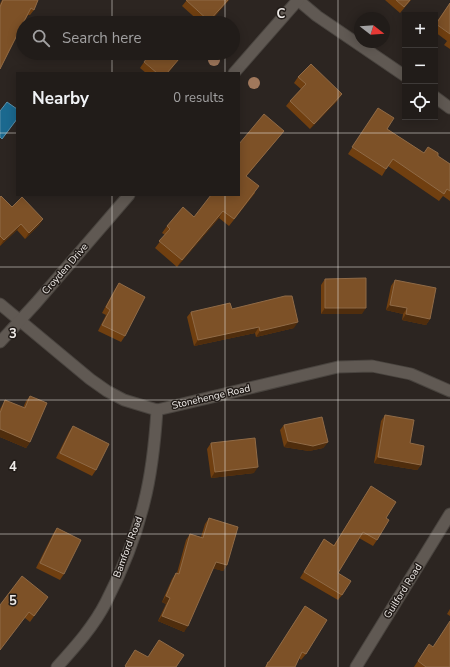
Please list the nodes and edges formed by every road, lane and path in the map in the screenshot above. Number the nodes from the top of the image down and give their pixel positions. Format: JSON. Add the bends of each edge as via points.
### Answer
{"nodes":[{"id":1,"x":298,"y":0,"type":"edge"},
{"id":2,"x":235,"y":72,"type":"edge"},
{"id":3,"x":402,"y":74,"type":"edge"},
{"id":4,"x":438,"y":99,"type":"edge"},
{"id":5,"x":450,"y":108,"type":"edge"},
{"id":6,"x":128,"y":196,"type":"edge"},
{"id":7,"x":0,"y":304,"type":"edge"},
{"id":8,"x":20,"y":321,"type":"junction"},
{"id":9,"x":0,"y":342,"type":"edge"},
{"id":10,"x":450,"y":391,"type":"edge"},
{"id":11,"x":157,"y":410,"type":"junction"},
{"id":12,"x":450,"y":514,"type":"edge"},
{"id":13,"x":57,"y":667,"type":"edge"},
{"id":14,"x":356,"y":667,"type":"edge"}],
"edges":[{"from":1,"to":2,"type":"street"},
{"from":1,"to":3,"type":"street","via":[[317,16]]},
{"from":4,"to":5,"type":"street"},
{"from":6,"to":8,"type":"street","name":"Croyden Drive"},
{"from":7,"to":8,"type":"street"},
{"from":8,"to":9,"type":"street","name":"Croyden Drive"},
{"from":8,"to":11,"type":"street","via":[[107,391],[124,400]]},
{"from":10,"to":11,"type":"street","name":"Stonehenge Road","via":[[411,374],[372,366],[338,367]]},
{"from":11,"to":13,"type":"street","name":"Bamford Road","via":[[149,483],[129,550],[106,603],[80,641]]},
{"from":12,"to":14,"type":"street","name":"Guilford Road"}]}
